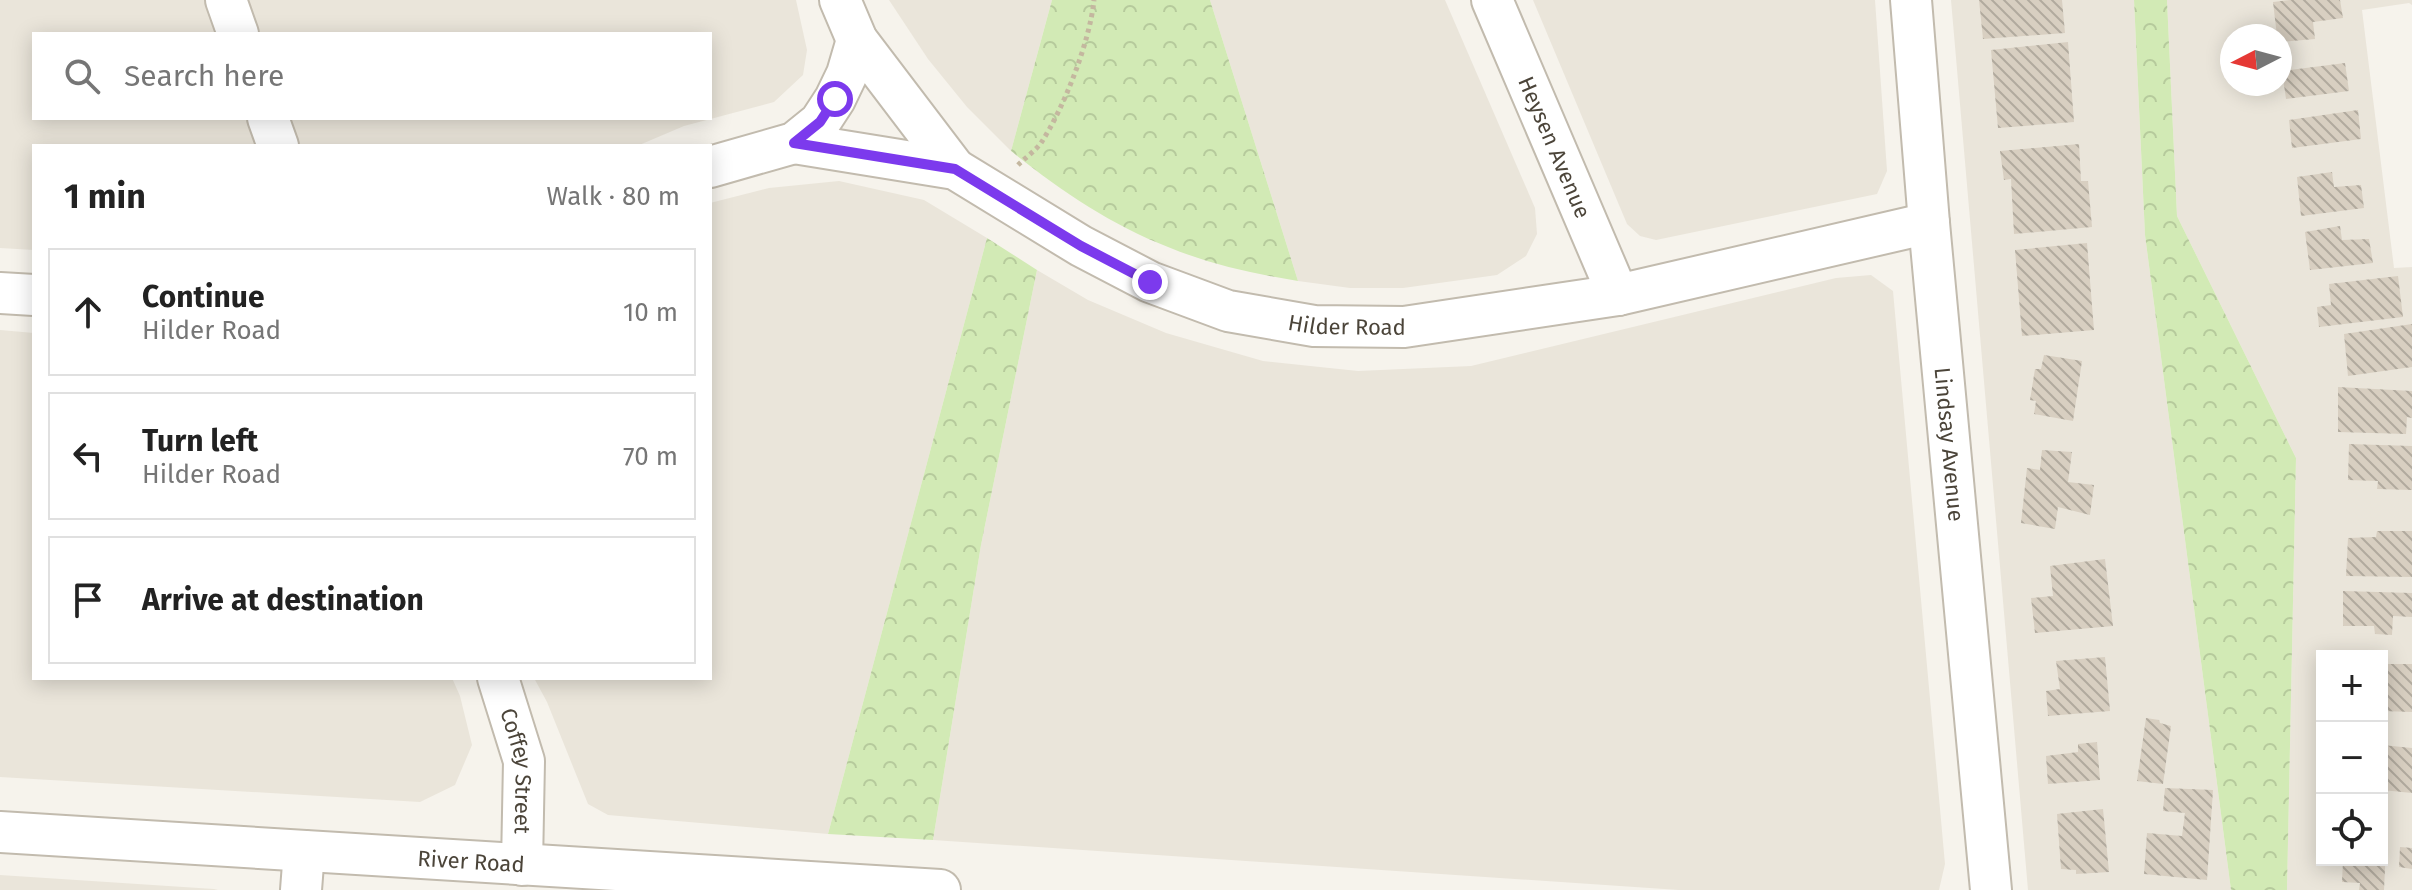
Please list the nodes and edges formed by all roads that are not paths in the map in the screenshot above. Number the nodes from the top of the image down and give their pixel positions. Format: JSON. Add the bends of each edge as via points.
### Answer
{"nodes":[{"id":1,"x":226,"y":0,"type":"edge"},
{"id":2,"x":840,"y":0,"type":"edge"},
{"id":3,"x":1492,"y":0,"type":"edge"},
{"id":4,"x":1911,"y":0,"type":"edge"},
{"id":5,"x":237,"y":32,"type":"edge"},
{"id":6,"x":857,"y":40,"type":"junction"},
{"id":7,"x":269,"y":120,"type":"edge"},
{"id":8,"x":794,"y":143,"type":"junction"},
{"id":9,"x":277,"y":144,"type":"edge"},
{"id":10,"x":712,"y":166,"type":"edge"},
{"id":11,"x":955,"y":169,"type":"junction"},
{"id":12,"x":1929,"y":223,"type":"junction"},
{"id":13,"x":0,"y":293,"type":"edge"},
{"id":14,"x":32,"y":295,"type":"edge"},
{"id":15,"x":1618,"y":295,"type":"junction"},
{"id":16,"x":499,"y":680,"type":"edge"},
{"id":17,"x":0,"y":832,"type":"edge"},
{"id":18,"x":522,"y":865,"type":"junction"},
{"id":19,"x":303,"y":871,"type":"edge"},
{"id":20,"x":889,"y":888,"type":"edge"},
{"id":21,"x":940,"y":890,"type":"edge"},
{"id":22,"x":1991,"y":890,"type":"edge"}],
"edges":[{"from":1,"to":5,"type":"street"},
{"from":2,"to":6,"type":"street"},
{"from":3,"to":15,"type":"street","name":"Heysen Avenue"},
{"from":4,"to":12,"type":"street","name":"Lindsay Avenue"},
{"from":6,"to":8,"type":"street","name":"Hilder Road","via":[[835,99],[820,122]]},
{"from":6,"to":11,"type":"street"},
{"from":7,"to":9,"type":"street"},
{"from":8,"to":10,"type":"street","name":"Hilder Road"},
{"from":8,"to":11,"type":"street","name":"Hilder Road"},
{"from":11,"to":15,"type":"street","name":"Hilder Road","via":[[1150,282],[1228,311],[1314,326],[1404,327]]},
{"from":12,"to":15,"type":"street","name":"Hilder Road"},
{"from":12,"to":22,"type":"street","name":"Lindsay Avenue"},
{"from":13,"to":14,"type":"street"},
{"from":16,"to":18,"type":"street","name":"Coffey Street","via":[[524,761]]},
{"from":17,"to":19,"type":"street","name":"River Road"},
{"from":18,"to":19,"type":"street","name":"River Road"},
{"from":18,"to":20,"type":"street","name":"River Road"},
{"from":20,"to":21,"type":"street","name":"River Road"}]}
